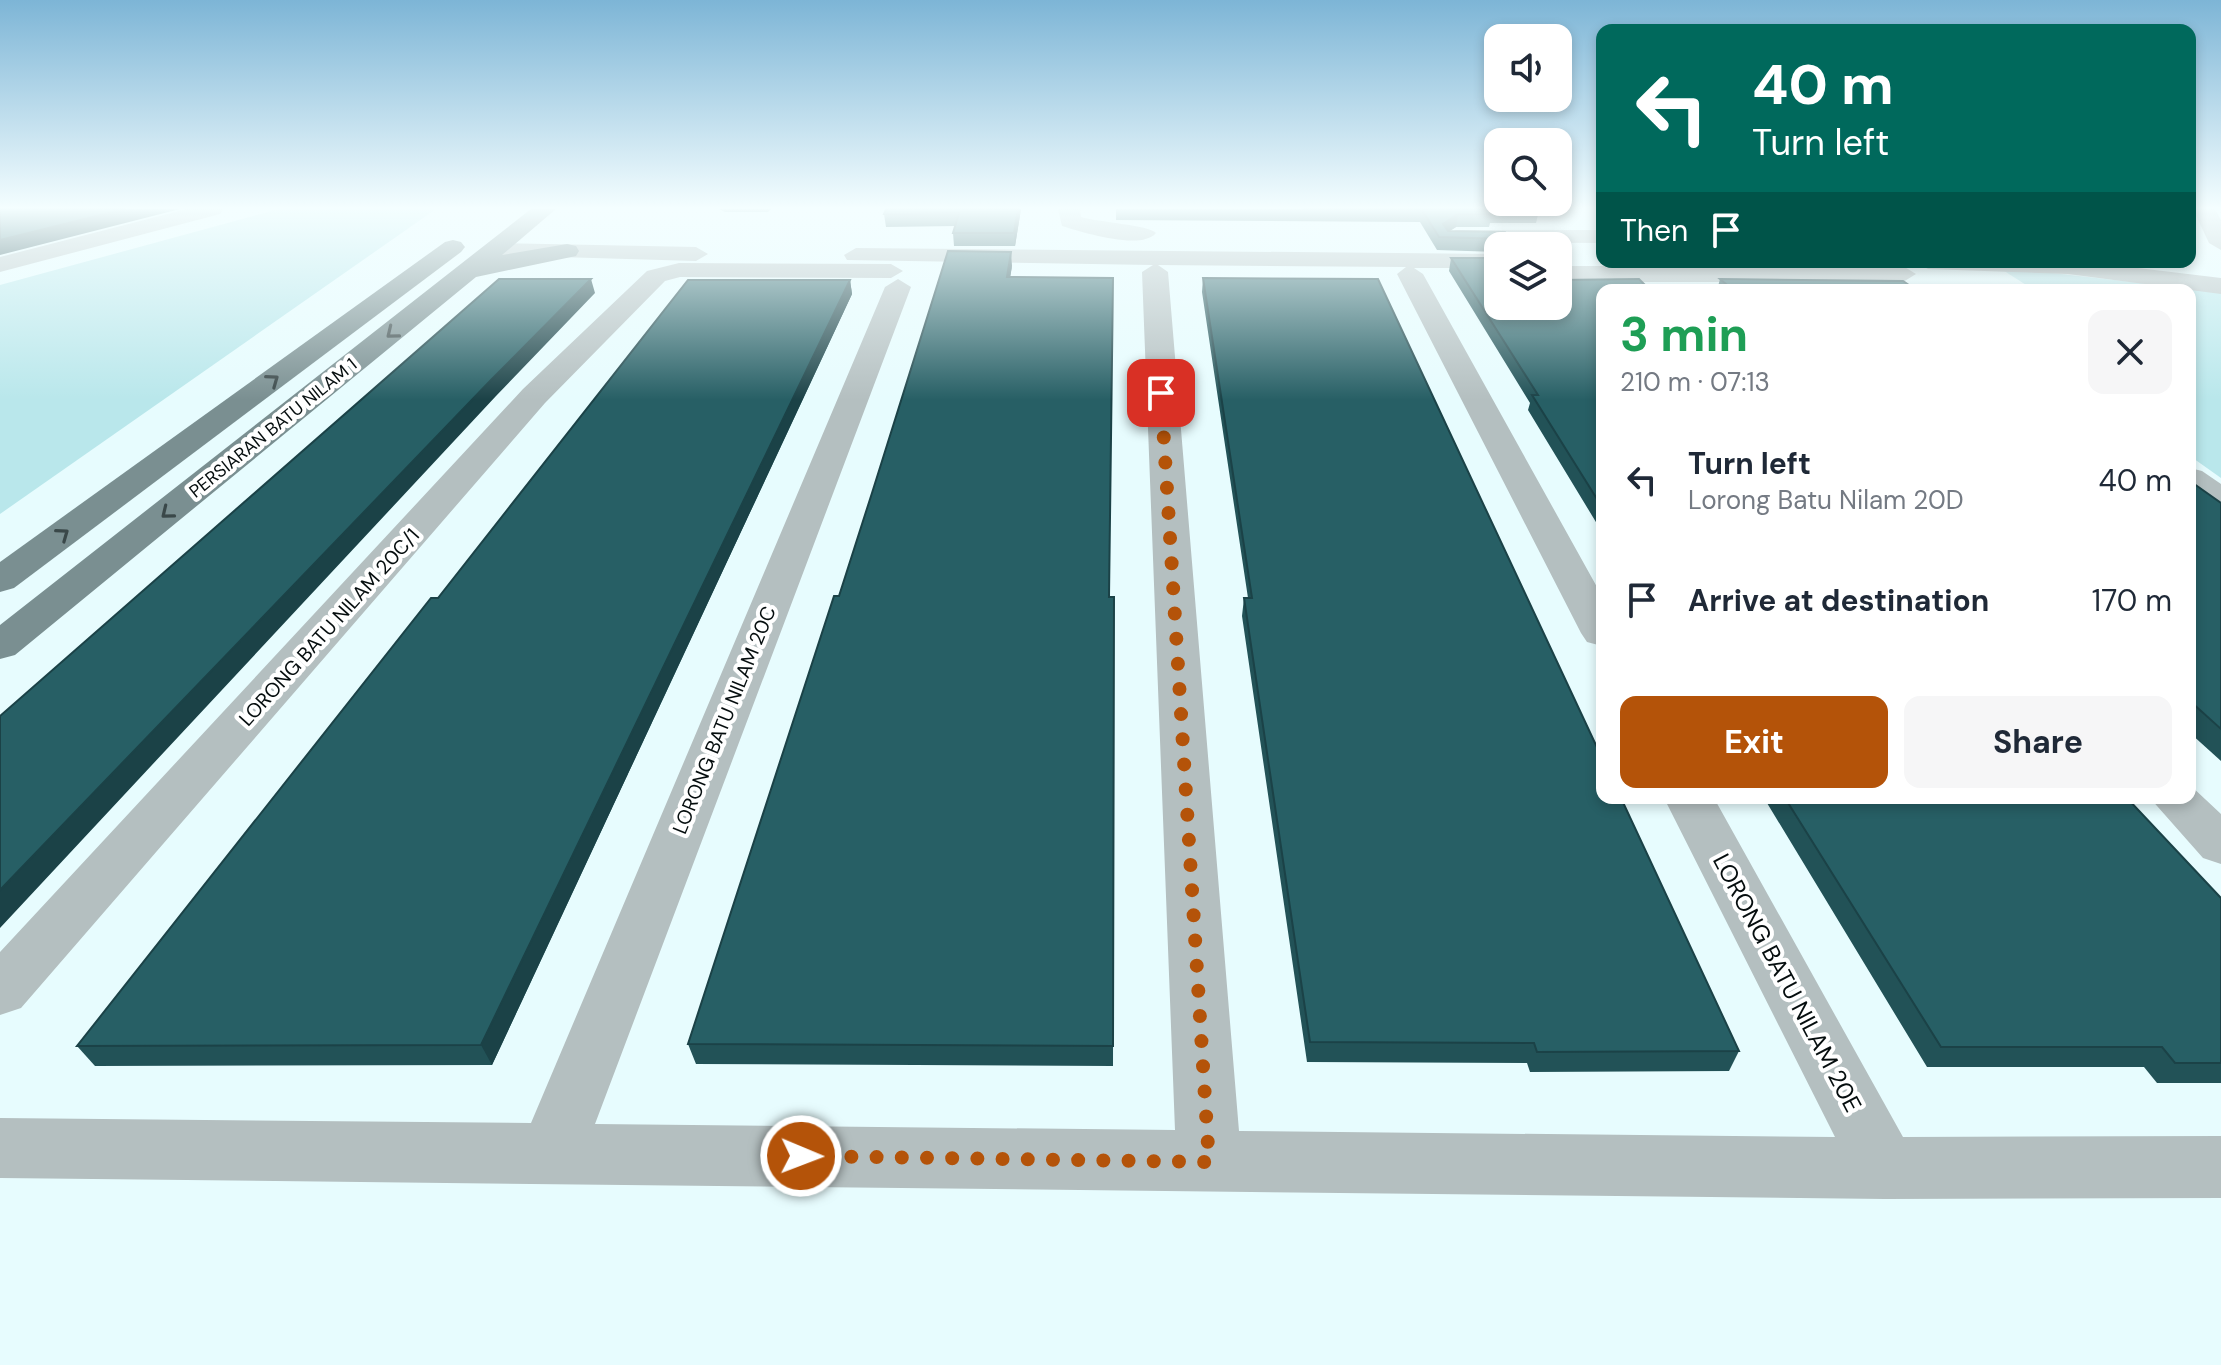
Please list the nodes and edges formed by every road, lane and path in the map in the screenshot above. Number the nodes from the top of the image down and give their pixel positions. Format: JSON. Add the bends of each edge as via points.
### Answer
{"nodes":[{"id":1,"x":426,"y":273,"type":"edge"},
{"id":2,"x":426,"y":273,"type":"edge"},
{"id":3,"x":466,"y":273,"type":"edge"},
{"id":4,"x":471,"y":273,"type":"edge"},
{"id":5,"x":663,"y":273,"type":"edge"},
{"id":6,"x":904,"y":273,"type":"edge"},
{"id":7,"x":1164,"y":273,"type":"edge"},
{"id":8,"x":1395,"y":273,"type":"edge"},
{"id":9,"x":1819,"y":273,"type":"edge"},
{"id":10,"x":2114,"y":273,"type":"edge"},
{"id":11,"x":1410,"y":274,"type":"junction"},
{"id":12,"x":1484,"y":274,"type":"edge"},
{"id":13,"x":464,"y":275,"type":"junction"},
{"id":14,"x":1572,"y":275,"type":"edge"},
{"id":15,"x":1670,"y":282,"type":"edge"},
{"id":16,"x":403,"y":285,"type":"junction"},
{"id":17,"x":2221,"y":286,"type":"edge"},
{"id":18,"x":2196,"y":482,"type":"edge"},
{"id":19,"x":2221,"y":501,"type":"edge"},
{"id":20,"x":0,"y":580,"type":"edge"},
{"id":21,"x":1596,"y":622,"type":"edge"},
{"id":22,"x":0,"y":646,"type":"edge"},
{"id":23,"x":1692,"y":804,"type":"edge"},
{"id":24,"x":2181,"y":804,"type":"edge"},
{"id":25,"x":2221,"y":845,"type":"edge"},
{"id":26,"x":0,"y":991,"type":"edge"},
{"id":27,"x":0,"y":1148,"type":"edge"},
{"id":28,"x":551,"y":1153,"type":"junction"},
{"id":29,"x":1209,"y":1162,"type":"junction"},
{"id":30,"x":2221,"y":1167,"type":"edge"},
{"id":31,"x":1885,"y":1168,"type":"junction"}],
"edges":[{"from":1,"to":16,"type":"main road","name":"PERSIARAN BATU NILAM 1"},
{"from":2,"to":16,"type":"main road"},
{"from":3,"to":13,"type":"main road","name":"PERSIARAN BATU NILAM 1"},
{"from":4,"to":13,"type":"main road"},
{"from":5,"to":26,"type":"street","name":"LORONG BATU NILAM 20C/1","via":[[534,396]]},
{"from":6,"to":28,"type":"street","name":"LORONG BATU NILAM 20C"},
{"from":7,"to":29,"type":"street"},
{"from":8,"to":11,"type":"street"},
{"from":9,"to":15,"type":"street"},
{"from":10,"to":17,"type":"street"},
{"from":11,"to":12,"type":"street"},
{"from":11,"to":21,"type":"street"},
{"from":13,"to":22,"type":"main road","name":"PERSIARAN BATU NILAM 1","one_way":true},
{"from":14,"to":15,"type":"street"},
{"from":20,"to":16,"type":"main road","name":"PERSIARAN BATU NILAM 1","one_way":true},
{"from":18,"to":19,"type":"street"},
{"from":23,"to":31,"type":"street","name":"LORONG BATU NILAM 20E"},
{"from":24,"to":25,"type":"street"},
{"from":27,"to":28,"type":"street"},
{"from":28,"to":29,"type":"street"},
{"from":29,"to":31,"type":"street"},
{"from":30,"to":31,"type":"street"}]}
